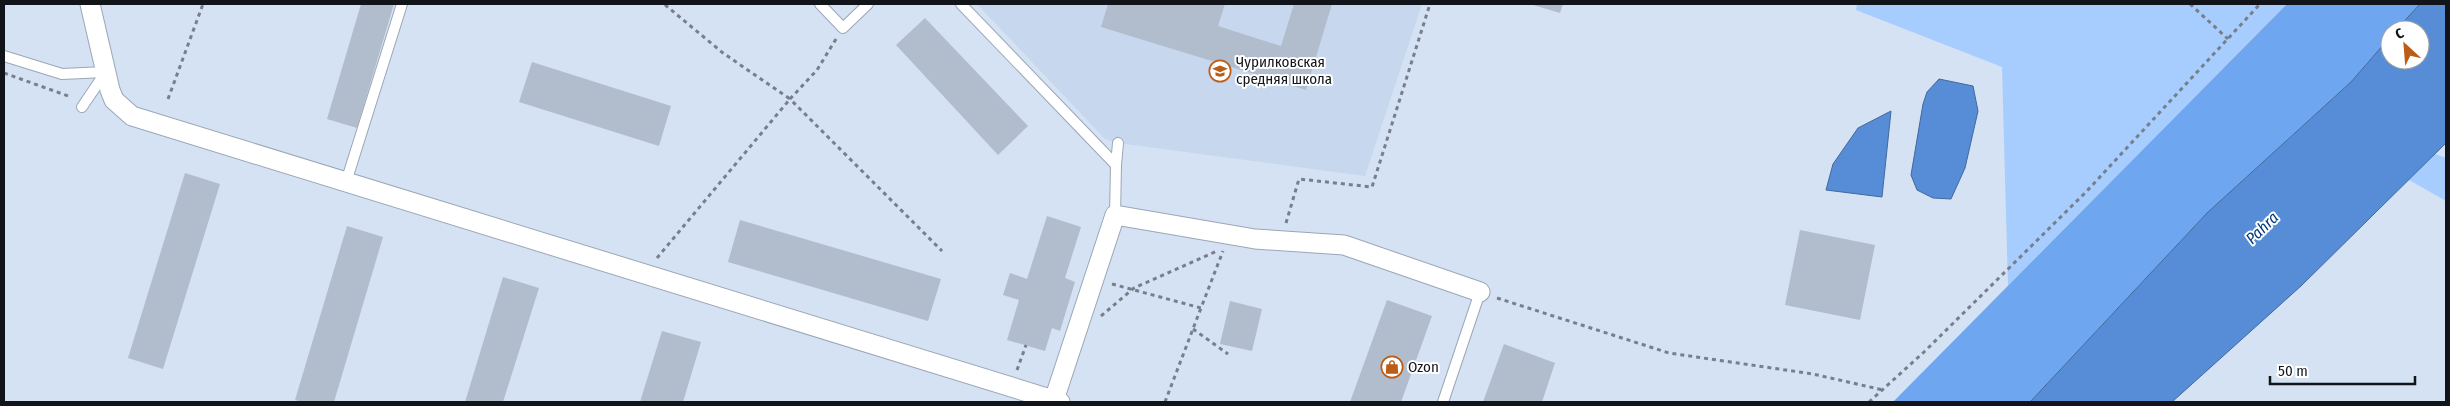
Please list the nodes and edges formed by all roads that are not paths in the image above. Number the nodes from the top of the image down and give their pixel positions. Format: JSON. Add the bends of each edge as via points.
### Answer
{"nodes":[{"id":1,"x":90,"y":4,"type":"edge"},
{"id":2,"x":402,"y":4,"type":"edge"},
{"id":3,"x":820,"y":4,"type":"edge"},
{"id":4,"x":868,"y":4,"type":"edge"},
{"id":5,"x":961,"y":4,"type":"edge"},
{"id":6,"x":4,"y":56,"type":"edge"},
{"id":7,"x":105,"y":72,"type":"junction"},
{"id":8,"x":84,"y":105,"type":"road end"},
{"id":9,"x":1118,"y":143,"type":"dead end"},
{"id":10,"x":1116,"y":165,"type":"junction"},
{"id":11,"x":346,"y":182,"type":"junction"},
{"id":12,"x":1115,"y":215,"type":"junction"},
{"id":13,"x":1480,"y":292,"type":"joint"},
{"id":14,"x":1057,"y":401,"type":"edge"},
{"id":15,"x":1443,"y":402,"type":"edge"}],
"edges":[{"from":1,"to":7,"type":"street"},
{"from":2,"to":11,"type":"lane"},
{"from":3,"to":4,"type":"lane","via":[[843,28]]},
{"from":5,"to":10,"type":"lane"},
{"from":6,"to":7,"type":"lane","via":[[62,74]]},
{"from":7,"to":8,"type":"lane"},
{"from":7,"to":11,"type":"street","via":[[114,100],[132,116]]},
{"from":9,"to":10,"type":"lane"},
{"from":10,"to":12,"type":"lane"},
{"from":11,"to":14,"type":"street"},
{"from":12,"to":13,"type":"street","via":[[1255,239],[1344,245]]},
{"from":12,"to":14,"type":"street"},
{"from":13,"to":15,"type":"lane"}]}
